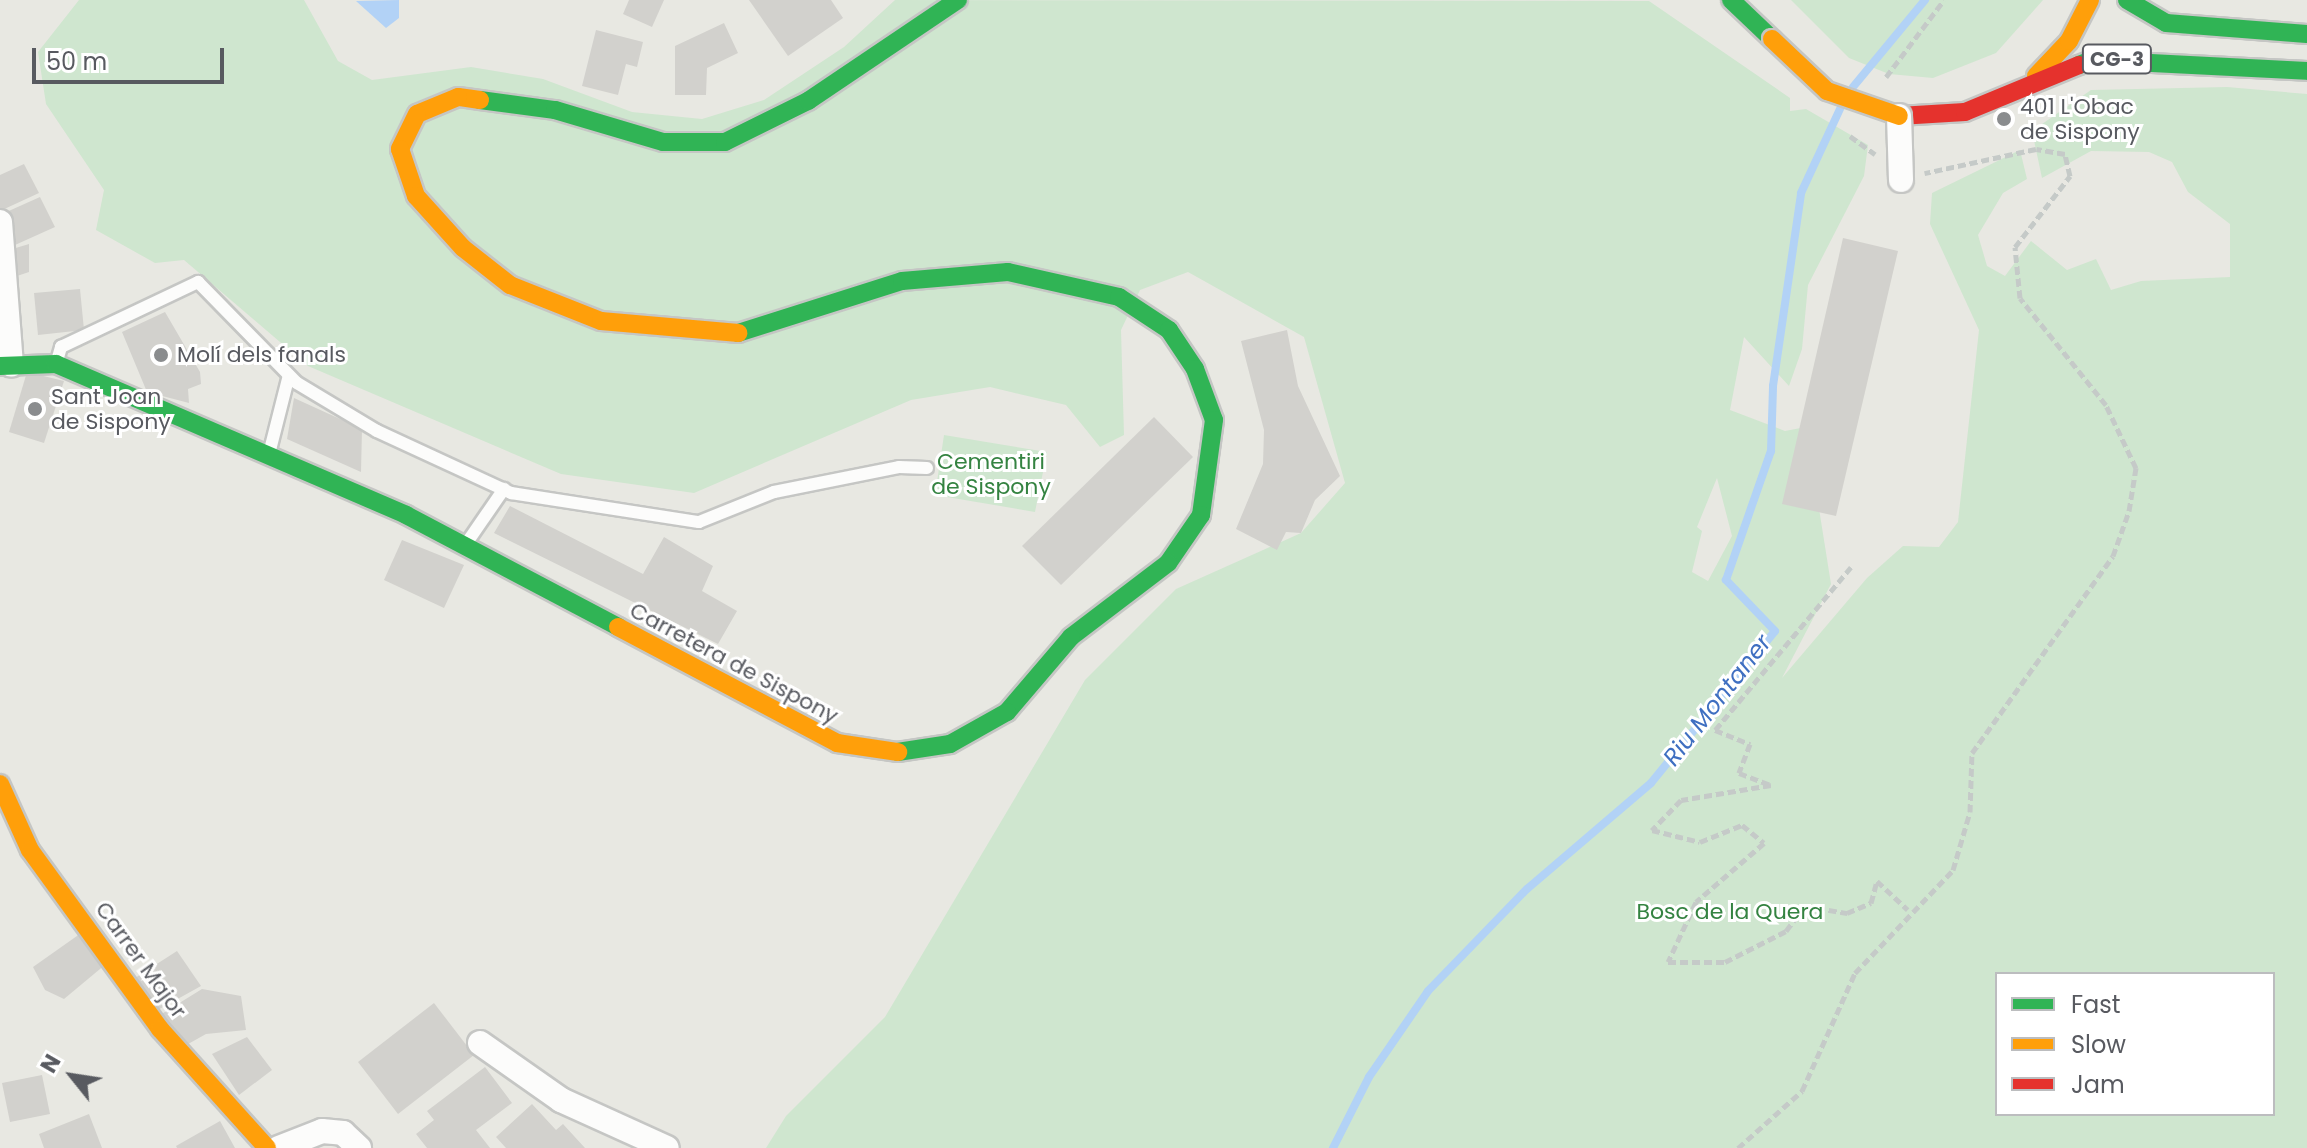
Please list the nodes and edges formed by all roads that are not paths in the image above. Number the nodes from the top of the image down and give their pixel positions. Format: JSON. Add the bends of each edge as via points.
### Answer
{"nodes":[{"id":1,"x":958,"y":0,"type":"edge"},
{"id":2,"x":1731,"y":0,"type":"edge"},
{"id":3,"x":1752,"y":0,"type":"edge"},
{"id":4,"x":2090,"y":0,"type":"edge"},
{"id":5,"x":2127,"y":0,"type":"edge"},
{"id":6,"x":2307,"y":34,"type":"edge"},
{"id":7,"x":1772,"y":39,"type":"junction"},
{"id":8,"x":2307,"y":71,"type":"edge"},
{"id":9,"x":2026,"y":84,"type":"junction"},
{"id":10,"x":1899,"y":116,"type":"junction"},
{"id":11,"x":1906,"y":176,"type":"road end"},
{"id":12,"x":0,"y":222,"type":"edge"},
{"id":13,"x":56,"y":364,"type":"junction"},
{"id":14,"x":6,"y":365,"type":"edge"},
{"id":15,"x":289,"y":375,"type":"junction"},
{"id":16,"x":268,"y":457,"type":"junction"},
{"id":17,"x":927,"y":468,"type":"dead end"},
{"id":18,"x":504,"y":489,"type":"junction"},
{"id":19,"x":466,"y":544,"type":"junction"},
{"id":20,"x":0,"y":784,"type":"edge"},
{"id":21,"x":480,"y":1043,"type":"dead end"},
{"id":22,"x":267,"y":1148,"type":"edge"},
{"id":23,"x":279,"y":1148,"type":"edge"},
{"id":24,"x":359,"y":1148,"type":"edge"},
{"id":25,"x":667,"y":1148,"type":"edge"}],
"edges":[{"from":1,"to":19,"type":"main road","name":"Carretera de Sispony","via":[[808,101],[725,142],[663,142],[555,110],[458,97],[434,103],[411,122],[401,141],[403,171],[436,220],[510,285],[601,321],[737,333],[902,281],[965,273],[1070,280],[1119,297],[1169,330],[1195,369],[1214,420],[1201,515],[1168,563],[1071,637],[1007,712],[950,744],[904,753],[863,750],[806,731]]},
{"from":2,"to":7,"type":"main road","number":"CG-3"},
{"from":3,"to":7,"type":"main road","number":"CG-3"},
{"from":4,"to":9,"type":"main road","number":"CG-3","via":[[2069,41]]},
{"from":5,"to":6,"type":"main road","number":"CG-3","via":[[2166,23]]},
{"from":7,"to":10,"type":"main road","number":"CG-3","bridge":true,"via":[[1827,91]]},
{"from":8,"to":9,"type":"main road","number":"CG-3","via":[[2092,60]]},
{"from":9,"to":10,"type":"main road","number":"CG-3","via":[[1965,112]]},
{"from":10,"to":11,"type":"street","bridge":true},
{"from":12,"to":14,"type":"street"},
{"from":13,"to":14,"type":"main road","name":"Carretera de Sispony"},
{"from":13,"to":15,"type":"lane","via":[[61,347],[198,282]]},
{"from":13,"to":16,"type":"main road","name":"Carretera de Sispony"},
{"from":15,"to":16,"type":"lane"},
{"from":15,"to":18,"type":"lane","via":[[377,431]]},
{"from":16,"to":19,"type":"main road","name":"Carretera de Sispony"},
{"from":17,"to":18,"type":"lane","via":[[899,467],[774,492],[699,522]]},
{"from":18,"to":19,"type":"lane"},
{"from":20,"to":22,"type":"main road","name":"Carrer Major","via":[[30,850],[160,1029]]},
{"from":21,"to":25,"type":"street","via":[[561,1100]]},
{"from":23,"to":24,"type":"street","via":[[322,1131],[343,1133]]}]}
